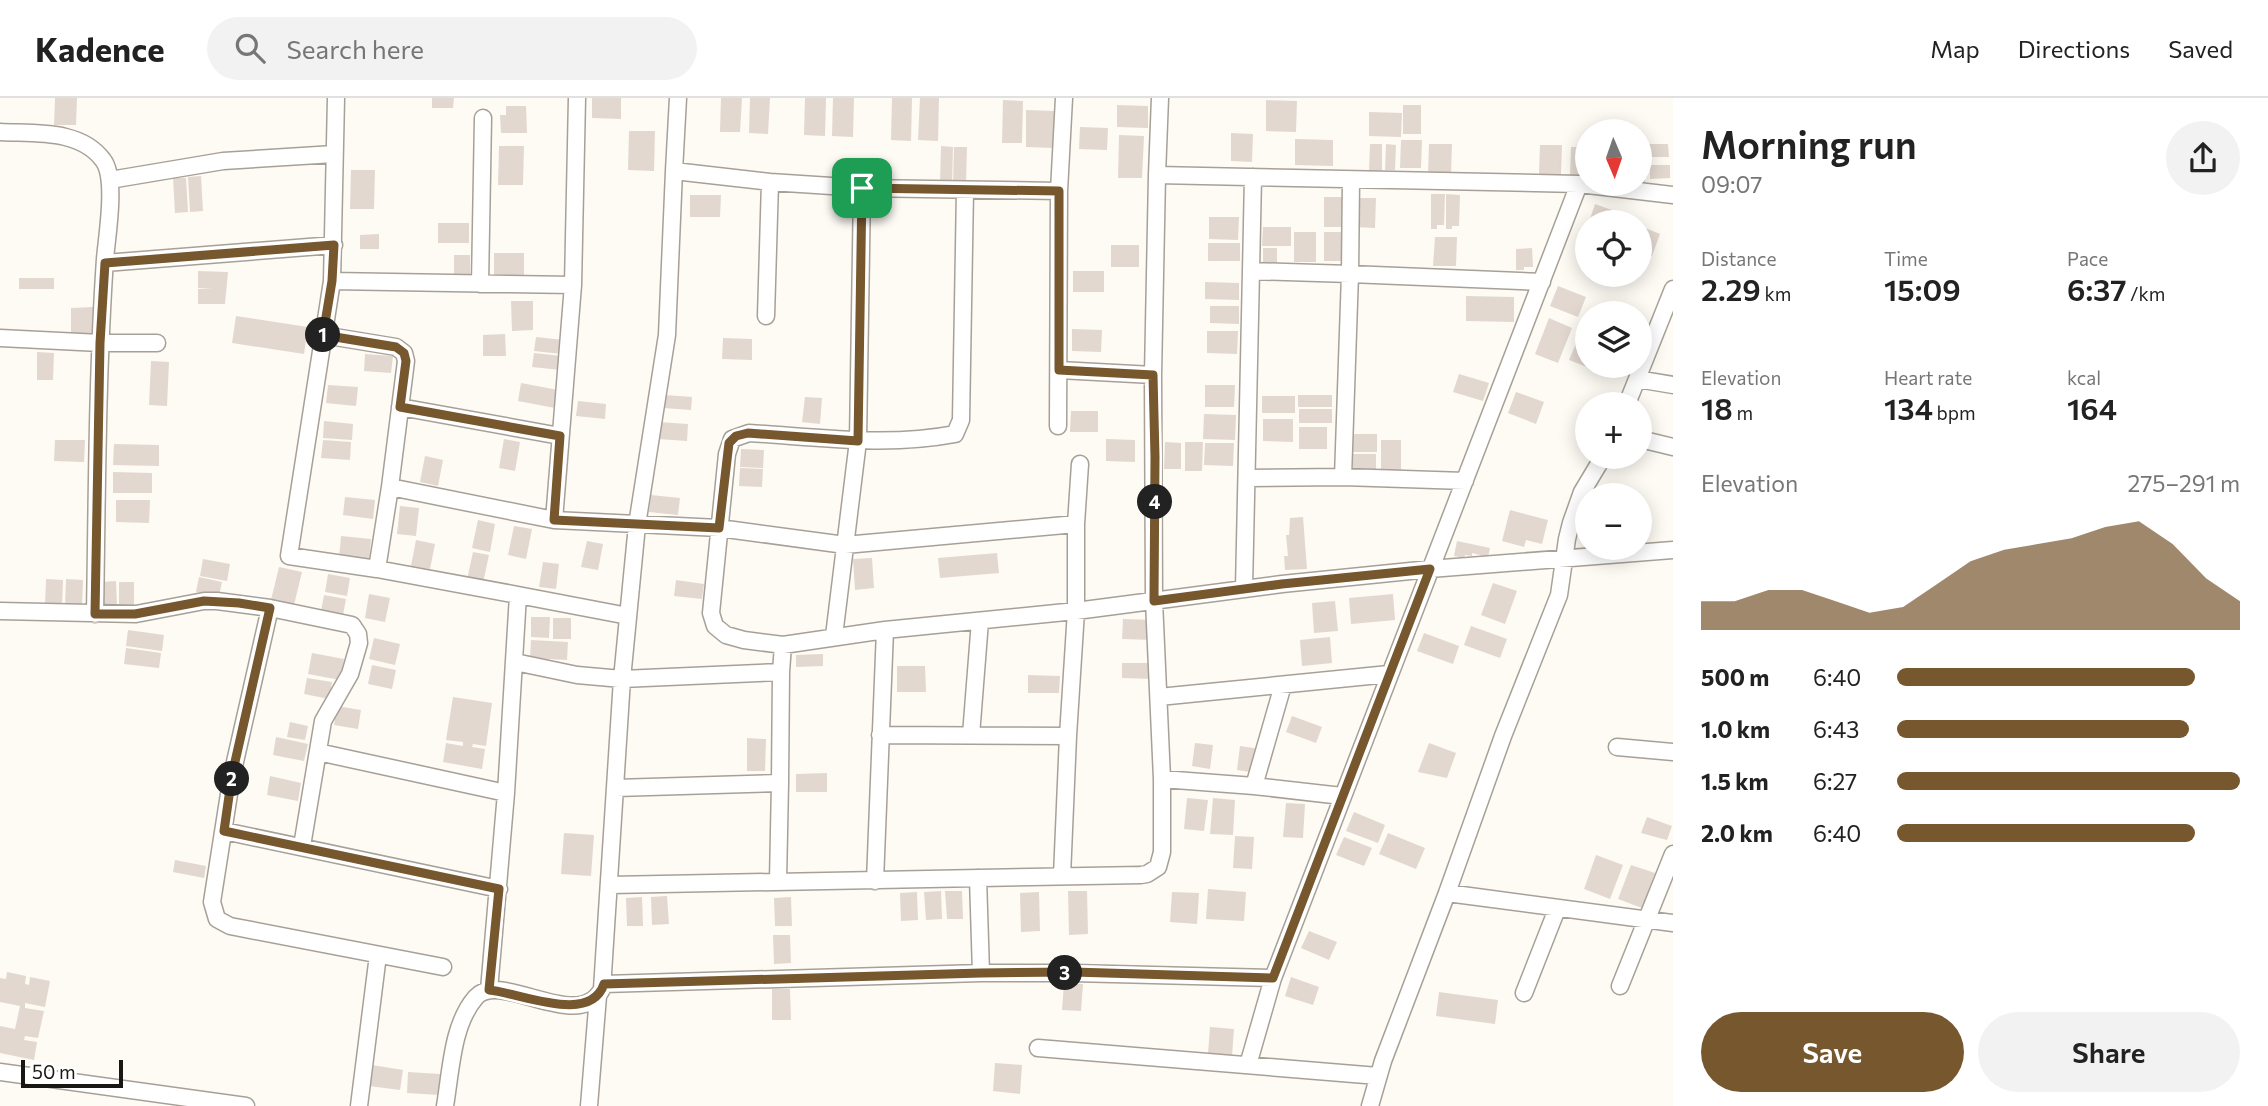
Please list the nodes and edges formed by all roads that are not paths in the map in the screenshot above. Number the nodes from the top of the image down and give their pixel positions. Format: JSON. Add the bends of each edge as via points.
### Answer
{"nodes":[{"id":1,"x":336,"y":98,"type":"edge"},
{"id":2,"x":577,"y":98,"type":"edge"},
{"id":3,"x":678,"y":98,"type":"edge"},
{"id":4,"x":1063,"y":98,"type":"edge"},
{"id":5,"x":1160,"y":98,"type":"edge"},
{"id":6,"x":483,"y":118,"type":"dead end"},
{"id":7,"x":0,"y":132,"type":"edge"},
{"id":8,"x":334,"y":154,"type":"junction"},
{"id":9,"x":674,"y":171,"type":"junction"},
{"id":10,"x":1157,"y":175,"type":"junction"},
{"id":11,"x":1253,"y":177,"type":"junction"},
{"id":12,"x":110,"y":180,"type":"junction"},
{"id":13,"x":1351,"y":180,"type":"junction"},
{"id":14,"x":769,"y":182,"type":"junction"},
{"id":15,"x":1575,"y":184,"type":"edge"},
{"id":16,"x":862,"y":188,"type":"junction"},
{"id":17,"x":965,"y":190,"type":"junction"},
{"id":18,"x":1059,"y":191,"type":"junction"},
{"id":19,"x":1652,"y":193,"type":"edge"},
{"id":20,"x":1575,"y":195,"type":"edge"},
{"id":21,"x":1673,"y":195,"type":"edge"},
{"id":22,"x":334,"y":245,"type":"junction"},
{"id":23,"x":105,"y":263,"type":"junction"},
{"id":24,"x":1251,"y":271,"type":"junction"},
{"id":25,"x":1350,"y":274,"type":"junction"},
{"id":26,"x":332,"y":281,"type":"junction"},
{"id":27,"x":1542,"y":282,"type":"junction"},
{"id":28,"x":480,"y":284,"type":"junction"},
{"id":29,"x":573,"y":285,"type":"junction"},
{"id":30,"x":1673,"y":289,"type":"edge"},
{"id":31,"x":766,"y":316,"type":"dead end"},
{"id":32,"x":323,"y":335,"type":"junction"},
{"id":33,"x":0,"y":338,"type":"edge"},
{"id":34,"x":100,"y":343,"type":"junction"},
{"id":35,"x":157,"y":343,"type":"dead end"},
{"id":36,"x":1059,"y":370,"type":"junction"},
{"id":37,"x":1153,"y":375,"type":"junction"},
{"id":38,"x":1637,"y":379,"type":"junction"},
{"id":39,"x":1673,"y":385,"type":"edge"},
{"id":40,"x":1632,"y":392,"type":"edge"},
{"id":41,"x":400,"y":407,"type":"junction"},
{"id":42,"x":1058,"y":426,"type":"dead end"},
{"id":43,"x":560,"y":436,"type":"junction"},
{"id":44,"x":858,"y":441,"type":"junction"},
{"id":45,"x":1652,"y":442,"type":"edge"},
{"id":46,"x":1673,"y":447,"type":"edge"},
{"id":47,"x":1080,"y":464,"type":"dead end"},
{"id":48,"x":1595,"y":469,"type":"edge"},
{"id":49,"x":1343,"y":477,"type":"junction"},
{"id":50,"x":1248,"y":478,"type":"junction"},
{"id":51,"x":1465,"y":481,"type":"junction"},
{"id":52,"x":390,"y":487,"type":"junction"},
{"id":53,"x":554,"y":520,"type":"junction"},
{"id":54,"x":1076,"y":524,"type":"junction"},
{"id":55,"x":637,"y":525,"type":"junction"},
{"id":56,"x":719,"y":528,"type":"junction"},
{"id":57,"x":845,"y":545,"type":"junction"},
{"id":58,"x":1673,"y":550,"type":"edge"},
{"id":59,"x":1565,"y":557,"type":"junction"},
{"id":60,"x":377,"y":569,"type":"junction"},
{"id":61,"x":1430,"y":569,"type":"junction"},
{"id":62,"x":1244,"y":588,"type":"junction"},
{"id":63,"x":518,"y":594,"type":"junction"},
{"id":64,"x":1154,"y":601,"type":"junction"},
{"id":65,"x":270,"y":608,"type":"junction"},
{"id":66,"x":0,"y":611,"type":"edge"},
{"id":67,"x":1076,"y":611,"type":"junction"},
{"id":68,"x":95,"y":614,"type":"junction"},
{"id":69,"x":628,"y":616,"type":"junction"},
{"id":70,"x":980,"y":621,"type":"junction"},
{"id":71,"x":885,"y":630,"type":"junction"},
{"id":72,"x":834,"y":636,"type":"junction"},
{"id":73,"x":783,"y":645,"type":"junction"},
{"id":74,"x":515,"y":662,"type":"junction"},
{"id":75,"x":781,"y":672,"type":"junction"},
{"id":76,"x":1389,"y":674,"type":"junction"},
{"id":77,"x":622,"y":679,"type":"junction"},
{"id":78,"x":1283,"y":685,"type":"junction"},
{"id":79,"x":1159,"y":697,"type":"junction"},
{"id":80,"x":880,"y":735,"type":"junction"},
{"id":81,"x":971,"y":735,"type":"junction"},
{"id":82,"x":1068,"y":736,"type":"junction"},
{"id":83,"x":1617,"y":747,"type":"dead end"},
{"id":84,"x":318,"y":752,"type":"junction"},
{"id":85,"x":1673,"y":752,"type":"edge"},
{"id":86,"x":1162,"y":779,"type":"junction"},
{"id":87,"x":780,"y":783,"type":"junction"},
{"id":88,"x":1254,"y":786,"type":"junction"},
{"id":89,"x":616,"y":788,"type":"junction"},
{"id":90,"x":506,"y":793,"type":"junction"},
{"id":91,"x":1342,"y":796,"type":"junction"},
{"id":92,"x":224,"y":831,"type":"junction"},
{"id":93,"x":302,"y":846,"type":"junction"},
{"id":94,"x":1673,"y":854,"type":"edge"},
{"id":95,"x":1062,"y":876,"type":"junction"},
{"id":96,"x":978,"y":878,"type":"junction"},
{"id":97,"x":778,"y":881,"type":"junction"},
{"id":98,"x":875,"y":881,"type":"junction"},
{"id":99,"x":610,"y":885,"type":"junction"},
{"id":100,"x":499,"y":889,"type":"junction"},
{"id":101,"x":1447,"y":893,"type":"junction"},
{"id":102,"x":1556,"y":909,"type":"junction"},
{"id":103,"x":1648,"y":919,"type":"junction"},
{"id":104,"x":1673,"y":923,"type":"edge"},
{"id":105,"x":378,"y":955,"type":"junction"},
{"id":106,"x":443,"y":967,"type":"dead end"},
{"id":107,"x":981,"y":973,"type":"junction"},
{"id":108,"x":1273,"y":978,"type":"junction"},
{"id":109,"x":1620,"y":986,"type":"dead end"},
{"id":110,"x":489,"y":990,"type":"junction"},
{"id":111,"x":601,"y":990,"type":"junction"},
{"id":112,"x":1524,"y":993,"type":"dead end"},
{"id":113,"x":1038,"y":1048,"type":"dead end"},
{"id":114,"x":1248,"y":1065,"type":"junction"},
{"id":115,"x":0,"y":1072,"type":"edge"},
{"id":116,"x":1378,"y":1076,"type":"junction"},
{"id":117,"x":246,"y":1106,"type":"edge"},
{"id":118,"x":359,"y":1106,"type":"edge"},
{"id":119,"x":445,"y":1106,"type":"edge"},
{"id":120,"x":589,"y":1106,"type":"edge"},
{"id":121,"x":1370,"y":1106,"type":"edge"}],
"edges":[{"from":1,"to":8,"type":"street"},
{"from":2,"to":29,"type":"street"},
{"from":3,"to":9,"type":"street"},
{"from":4,"to":18,"type":"street"},
{"from":5,"to":10,"type":"street"},
{"from":6,"to":28,"type":"street"},
{"from":7,"to":12,"type":"street","via":[[74,138],[88,144],[104,161]]},
{"from":8,"to":12,"type":"street","via":[[223,161]]},
{"from":8,"to":22,"type":"street"},
{"from":9,"to":14,"type":"street"},
{"from":9,"to":55,"type":"street","via":[[666,344]]},
{"from":10,"to":11,"type":"street"},
{"from":10,"to":37,"type":"street"},
{"from":11,"to":13,"type":"street"},
{"from":11,"to":24,"type":"street"},
{"from":12,"to":23,"type":"street"},
{"from":13,"to":15,"type":"street"},
{"from":13,"to":25,"type":"street"},
{"from":14,"to":16,"type":"street"},
{"from":14,"to":31,"type":"street"},
{"from":16,"to":17,"type":"street"},
{"from":16,"to":44,"type":"street"},
{"from":17,"to":18,"type":"street"},
{"from":17,"to":44,"type":"street","via":[[961,420],[955,434]]},
{"from":18,"to":36,"type":"street"},
{"from":19,"to":21,"type":"street"},
{"from":20,"to":27,"type":"street"},
{"from":22,"to":23,"type":"street"},
{"from":22,"to":26,"type":"street"},
{"from":23,"to":34,"type":"street"},
{"from":24,"to":25,"type":"street"},
{"from":24,"to":50,"type":"street"},
{"from":25,"to":27,"type":"street"},
{"from":25,"to":49,"type":"street"},
{"from":26,"to":28,"type":"street"},
{"from":26,"to":32,"type":"street"},
{"from":27,"to":51,"type":"street"},
{"from":28,"to":29,"type":"street"},
{"from":29,"to":43,"type":"street"},
{"from":30,"to":38,"type":"street"},
{"from":32,"to":41,"type":"street","via":[[402,351],[406,361]]},
{"from":32,"to":60,"type":"street","via":[[289,556]]},
{"from":33,"to":34,"type":"street"},
{"from":34,"to":35,"type":"street"},
{"from":34,"to":68,"type":"street"},
{"from":36,"to":37,"type":"street"},
{"from":36,"to":42,"type":"street"},
{"from":37,"to":64,"type":"street"},
{"from":38,"to":39,"type":"street"},
{"from":38,"to":40,"type":"street"},
{"from":41,"to":43,"type":"street"},
{"from":41,"to":52,"type":"street"},
{"from":43,"to":53,"type":"street"},
{"from":44,"to":56,"type":"street","via":[[736,436],[729,443]]},
{"from":44,"to":57,"type":"street"},
{"from":45,"to":46,"type":"street"},
{"from":47,"to":54,"type":"street"},
{"from":48,"to":59,"type":"street","via":[[1582,492]]},
{"from":49,"to":50,"type":"street"},
{"from":49,"to":51,"type":"street"},
{"from":50,"to":62,"type":"street"},
{"from":51,"to":61,"type":"street"},
{"from":52,"to":53,"type":"street"},
{"from":52,"to":60,"type":"street"},
{"from":53,"to":55,"type":"street"},
{"from":54,"to":57,"type":"street"},
{"from":54,"to":67,"type":"street"},
{"from":55,"to":56,"type":"street"},
{"from":55,"to":69,"type":"street"},
{"from":56,"to":57,"type":"street"},
{"from":56,"to":73,"type":"street","via":[[711,613],[715,626],[736,639]]},
{"from":57,"to":72,"type":"street"},
{"from":58,"to":59,"type":"street"},
{"from":59,"to":61,"type":"street"},
{"from":59,"to":101,"type":"street","via":[[1559,595]]},
{"from":60,"to":63,"type":"street"},
{"from":61,"to":62,"type":"street"},
{"from":61,"to":76,"type":"street"},
{"from":62,"to":64,"type":"street"},
{"from":63,"to":69,"type":"street"},
{"from":63,"to":74,"type":"street"},
{"from":64,"to":67,"type":"street"},
{"from":64,"to":79,"type":"street"},
{"from":65,"to":68,"type":"street","via":[[204,601],[135,614]]},
{"from":65,"to":84,"type":"street","via":[[352,625],[358,635],[350,674],[323,721]]},
{"from":65,"to":92,"type":"street"},
{"from":66,"to":68,"type":"street"},
{"from":67,"to":70,"type":"street"},
{"from":67,"to":82,"type":"street"},
{"from":69,"to":77,"type":"street"},
{"from":70,"to":71,"type":"street"},
{"from":70,"to":81,"type":"street"},
{"from":71,"to":72,"type":"street"},
{"from":71,"to":80,"type":"street"},
{"from":72,"to":73,"type":"street"},
{"from":73,"to":75,"type":"street"},
{"from":74,"to":77,"type":"street"},
{"from":74,"to":90,"type":"street"},
{"from":75,"to":77,"type":"street"},
{"from":75,"to":87,"type":"street"},
{"from":76,"to":78,"type":"street"},
{"from":76,"to":91,"type":"street"},
{"from":77,"to":89,"type":"street"},
{"from":78,"to":79,"type":"street"},
{"from":78,"to":88,"type":"street"},
{"from":79,"to":86,"type":"street"},
{"from":80,"to":81,"type":"street"},
{"from":80,"to":98,"type":"street"},
{"from":81,"to":82,"type":"street"},
{"from":82,"to":95,"type":"street"},
{"from":83,"to":85,"type":"street"},
{"from":84,"to":90,"type":"street"},
{"from":84,"to":93,"type":"street"},
{"from":86,"to":88,"type":"street"},
{"from":86,"to":95,"type":"street","via":[[1158,867],[1141,875]]},
{"from":87,"to":89,"type":"street"},
{"from":87,"to":97,"type":"street"},
{"from":88,"to":91,"type":"street"},
{"from":89,"to":99,"type":"street"},
{"from":90,"to":100,"type":"street"},
{"from":91,"to":108,"type":"street"},
{"from":92,"to":93,"type":"street"},
{"from":92,"to":105,"type":"street","via":[[212,902],[222,923]]},
{"from":93,"to":100,"type":"street"},
{"from":94,"to":103,"type":"street"},
{"from":95,"to":96,"type":"street"},
{"from":96,"to":98,"type":"street"},
{"from":96,"to":107,"type":"street"},
{"from":97,"to":98,"type":"street"},
{"from":97,"to":99,"type":"street"},
{"from":99,"to":111,"type":"street"},
{"from":100,"to":110,"type":"street"},
{"from":101,"to":102,"type":"street"},
{"from":101,"to":116,"type":"street"},
{"from":102,"to":103,"type":"street"},
{"from":102,"to":112,"type":"street"},
{"from":103,"to":104,"type":"street"},
{"from":103,"to":109,"type":"street"},
{"from":105,"to":106,"type":"street"},
{"from":105,"to":118,"type":"street"},
{"from":107,"to":108,"type":"street"},
{"from":107,"to":111,"type":"street"},
{"from":108,"to":114,"type":"street"},
{"from":110,"to":111,"type":"street","via":[[569,1005],[587,1003]]},
{"from":110,"to":119,"type":"street","via":[[476,997],[464,1016]]},
{"from":111,"to":120,"type":"street"},
{"from":113,"to":114,"type":"street"},
{"from":114,"to":116,"type":"street"},
{"from":115,"to":117,"type":"street"},
{"from":116,"to":121,"type":"street"}]}
